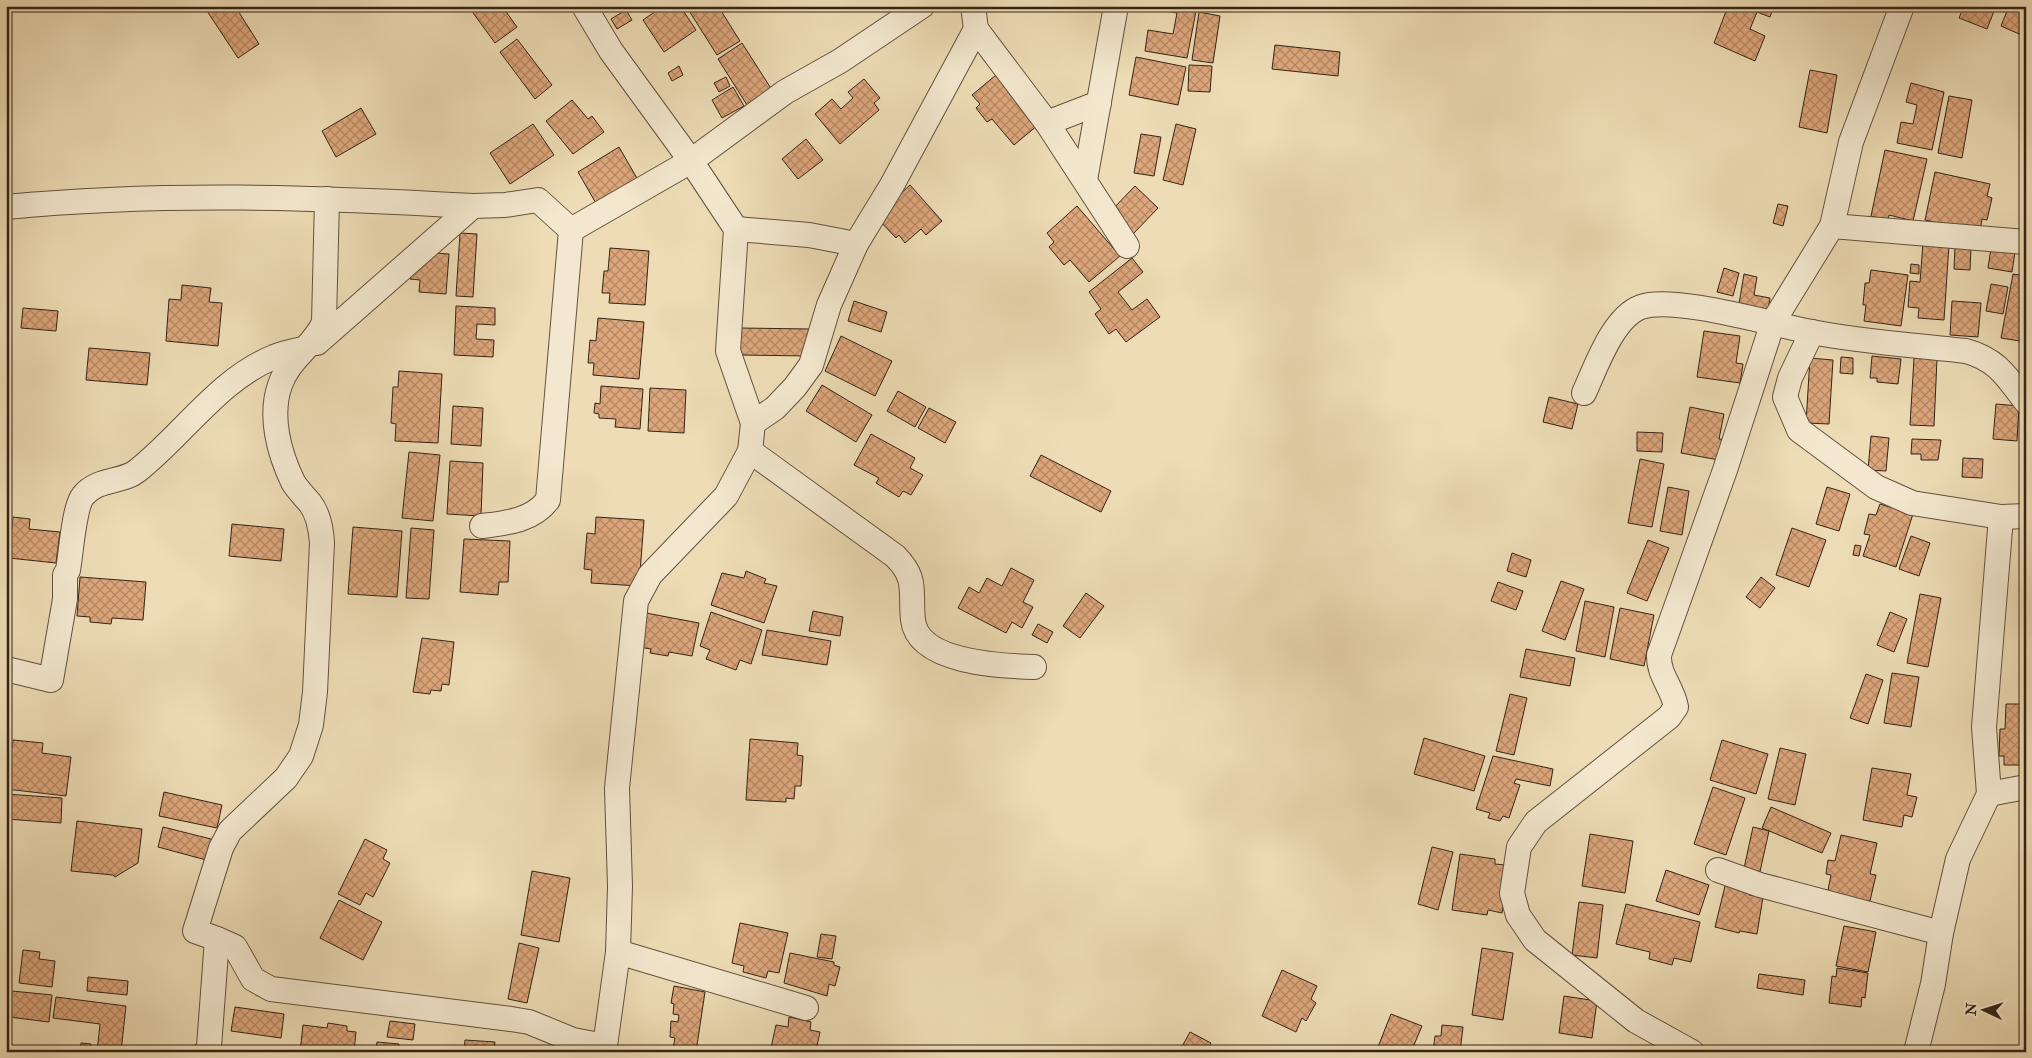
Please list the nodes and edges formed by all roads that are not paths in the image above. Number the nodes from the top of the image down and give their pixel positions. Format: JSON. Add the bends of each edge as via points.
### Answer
{"nodes":[{"id":1,"x":584,"y":6,"type":"edge"},
{"id":2,"x":922,"y":6,"type":"edge"},
{"id":3,"x":1116,"y":6,"type":"edge"},
{"id":4,"x":1902,"y":6,"type":"edge"},
{"id":5,"x":974,"y":18,"type":"edge"},
{"id":6,"x":1099,"y":103,"type":"junction"},
{"id":7,"x":1047,"y":123,"type":"junction"},
{"id":8,"x":691,"y":161,"type":"junction"},
{"id":9,"x":1085,"y":180,"type":"junction"},
{"id":10,"x":327,"y":199,"type":"junction"},
{"id":11,"x":473,"y":206,"type":"junction"},
{"id":12,"x":6,"y":207,"type":"edge"},
{"id":13,"x":1832,"y":226,"type":"junction"},
{"id":14,"x":571,"y":230,"type":"junction"},
{"id":15,"x":736,"y":230,"type":"junction"},
{"id":16,"x":2026,"y":242,"type":"edge"},
{"id":17,"x":856,"y":244,"type":"junction"},
{"id":18,"x":1127,"y":246,"type":"dead end"},
{"id":19,"x":1773,"y":322,"type":"junction"},
{"id":20,"x":1812,"y":332,"type":"junction"},
{"id":21,"x":303,"y":349,"type":"junction"},
{"id":22,"x":288,"y":368,"type":"junction"},
{"id":23,"x":1584,"y":393,"type":"dead end"},
{"id":24,"x":2026,"y":402,"type":"edge"},
{"id":25,"x":753,"y":423,"type":"junction"},
{"id":26,"x":750,"y":451,"type":"junction"},
{"id":27,"x":2025,"y":516,"type":"edge"},
{"id":28,"x":2001,"y":517,"type":"junction"},
{"id":29,"x":482,"y":526,"type":"dead end"},
{"id":30,"x":1034,"y":667,"type":"dead end"},
{"id":31,"x":6,"y":669,"type":"edge"},
{"id":32,"x":2026,"y":787,"type":"edge"},
{"id":33,"x":1989,"y":794,"type":"junction"},
{"id":34,"x":1718,"y":870,"type":"dead end"},
{"id":35,"x":1940,"y":933,"type":"junction"},
{"id":36,"x":217,"y":939,"type":"junction"},
{"id":37,"x":618,"y":952,"type":"junction"},
{"id":38,"x":806,"y":1008,"type":"dead end"},
{"id":39,"x":604,"y":1049,"type":"edge"},
{"id":40,"x":206,"y":1052,"type":"edge"},
{"id":41,"x":1692,"y":1052,"type":"edge"},
{"id":42,"x":1916,"y":1052,"type":"edge"}],
"edges":[{"from":1,"to":8,"type":"street","via":[[611,51]]},
{"from":2,"to":8,"type":"street","via":[[840,61],[785,92]]},
{"from":3,"to":6,"type":"street"},
{"from":4,"to":13,"type":"street","via":[[1851,142]]},
{"from":5,"to":7,"type":"street"},
{"from":5,"to":17,"type":"street","via":[[897,176]]},
{"from":6,"to":7,"type":"street"},
{"from":6,"to":9,"type":"street"},
{"from":7,"to":9,"type":"street"},
{"from":8,"to":14,"type":"street"},
{"from":8,"to":15,"type":"street"},
{"from":9,"to":18,"type":"street"},
{"from":10,"to":11,"type":"street"},
{"from":10,"to":12,"type":"street","via":[[252,197]]},
{"from":10,"to":21,"type":"street","via":[[324,322],[321,331]]},
{"from":11,"to":14,"type":"street","via":[[538,200]]},
{"from":11,"to":22,"type":"street"},
{"from":13,"to":16,"type":"street"},
{"from":13,"to":19,"type":"street"},
{"from":14,"to":29,"type":"street","via":[[548,500],[526,517]]},
{"from":15,"to":17,"type":"street","via":[[808,235]]},
{"from":15,"to":25,"type":"street","via":[[728,351]]},
{"from":17,"to":25,"type":"street","via":[[829,305],[811,365],[775,408]]},
{"from":19,"to":20,"type":"street"},
{"from":19,"to":23,"type":"street","via":[[1662,303],[1640,307],[1619,322]]},
{"from":19,"to":41,"type":"street","via":[[1725,470],[1659,655],[1659,667],[1675,698],[1676,707],[1669,717],[1536,822],[1519,847],[1512,893],[1518,915],[1535,940],[1636,1021]]},
{"from":20,"to":24,"type":"street","via":[[1966,351],[1983,356],[2001,369]]},
{"from":20,"to":28,"type":"street","via":[[1790,378],[1785,397],[1799,430],[1876,487],[1912,503]]},
{"from":21,"to":22,"type":"street"},
{"from":21,"to":31,"type":"street","via":[[274,357],[251,369],[136,472],[87,492],[78,505],[51,680]]},
{"from":22,"to":36,"type":"street","via":[[276,402],[277,436],[294,483],[312,505],[320,525],[315,692],[311,725],[301,756],[286,778],[230,832],[222,848],[195,931]]},
{"from":25,"to":26,"type":"street"},
{"from":26,"to":30,"type":"street","via":[[905,566],[911,577],[913,621],[918,634],[929,643],[946,654],[968,661],[992,666]]},
{"from":26,"to":37,"type":"street","via":[[726,496],[650,574],[636,601],[617,788]]},
{"from":27,"to":28,"type":"street"},
{"from":28,"to":33,"type":"street","via":[[1984,727]]},
{"from":32,"to":33,"type":"street"},
{"from":33,"to":35,"type":"street","via":[[1958,859]]},
{"from":34,"to":35,"type":"street","via":[[1760,885]]},
{"from":35,"to":42,"type":"street","via":[[1933,984]]},
{"from":36,"to":39,"type":"street","via":[[235,947],[253,980],[271,989],[529,1022]]},
{"from":36,"to":40,"type":"street","via":[[209,1047]]},
{"from":37,"to":38,"type":"street"},
{"from":37,"to":39,"type":"street"}]}
